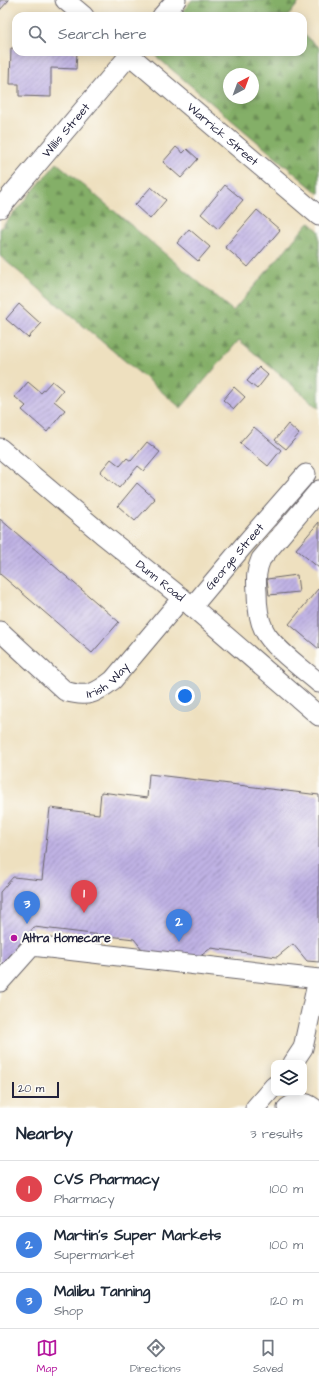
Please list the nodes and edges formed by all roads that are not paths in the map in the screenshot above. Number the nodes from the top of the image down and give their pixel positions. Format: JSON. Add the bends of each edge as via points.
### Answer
{"nodes":[{"id":1,"x":65,"y":0,"type":"edge"},
{"id":2,"x":176,"y":0,"type":"edge"},
{"id":3,"x":79,"y":12,"type":"edge"},
{"id":4,"x":166,"y":12,"type":"edge"},
{"id":5,"x":127,"y":56,"type":"edge"},
{"id":6,"x":132,"y":56,"type":"edge"},
{"id":7,"x":0,"y":208,"type":"edge"},
{"id":8,"x":319,"y":216,"type":"edge"},
{"id":9,"x":0,"y":448,"type":"edge"},
{"id":10,"x":306,"y":474,"type":"dead end"},
{"id":11,"x":319,"y":490,"type":"edge"},
{"id":12,"x":188,"y":603,"type":"junction"},
{"id":13,"x":0,"y":631,"type":"edge"},
{"id":14,"x":319,"y":683,"type":"edge"},
{"id":15,"x":319,"y":716,"type":"edge"},
{"id":16,"x":318,"y":979,"type":"edge"},
{"id":17,"x":0,"y":982,"type":"edge"},
{"id":18,"x":295,"y":1060,"type":"edge"},
{"id":19,"x":271,"y":1089,"type":"edge"},
{"id":20,"x":255,"y":1108,"type":"edge"},
{"id":21,"x":287,"y":1108,"type":"edge"},
{"id":22,"x":314,"y":1108,"type":"edge"}],
"edges":[{"from":1,"to":3,"type":"street"},
{"from":2,"to":4,"type":"street"},
{"from":5,"to":7,"type":"street","name":"Willis Street"},
{"from":6,"to":8,"type":"street","name":"Warrick Street"},
{"from":9,"to":12,"type":"street","name":"Dunn Road"},
{"from":10,"to":12,"type":"street","name":"George Street"},
{"from":11,"to":14,"type":"street","via":[[261,559],[256,575],[260,620],[265,632],[273,643]]},
{"from":12,"to":13,"type":"street","name":"Irish Way","via":[[113,680],[92,694],[78,695],[65,690]]},
{"from":12,"to":15,"type":"street","name":"Dunn Road"},
{"from":16,"to":17,"type":"street","via":[[32,946]]},
{"from":16,"to":18,"type":"street","via":[[303,1048]]},
{"from":19,"to":20,"type":"street"},
{"from":21,"to":22,"type":"street","via":[[304,1103]]}]}
